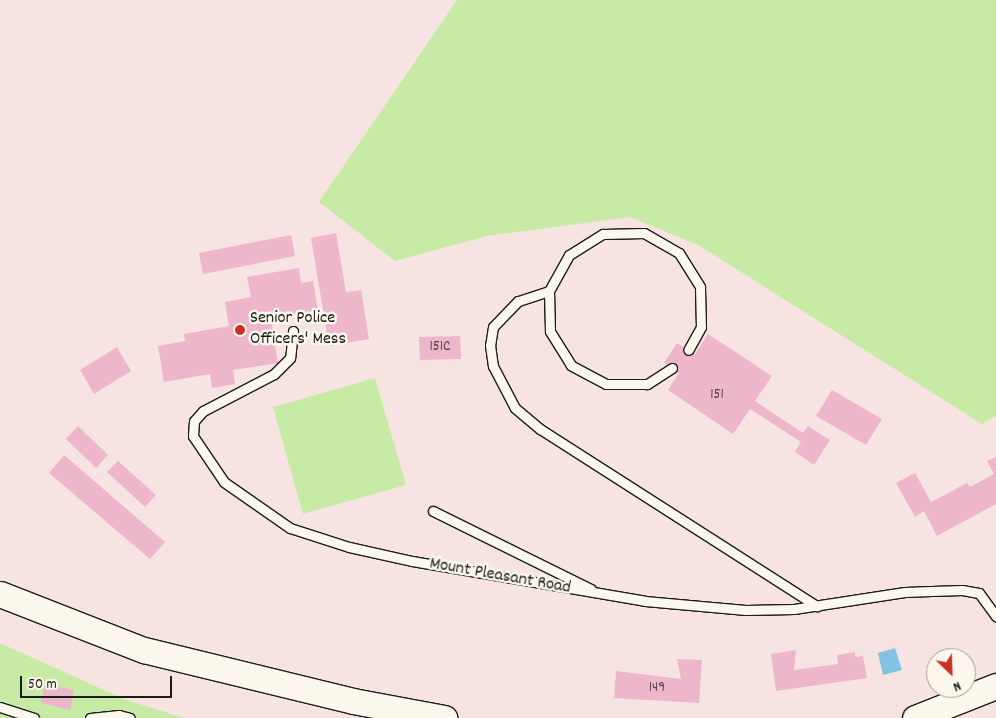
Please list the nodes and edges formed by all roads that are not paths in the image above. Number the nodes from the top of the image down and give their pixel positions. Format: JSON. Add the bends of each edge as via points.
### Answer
{"nodes":[{"id":1,"x":549,"y":291,"type":"junction"},
{"id":2,"x":293,"y":331,"type":"dead end"},
{"id":3,"x":688,"y":350,"type":"dead end"},
{"id":4,"x":672,"y":368,"type":"dead end"},
{"id":5,"x":433,"y":511,"type":"dead end"},
{"id":6,"x":0,"y":594,"type":"edge"},
{"id":7,"x":602,"y":594,"type":"junction"},
{"id":8,"x":816,"y":606,"type":"junction"},
{"id":9,"x":996,"y":616,"type":"edge"},
{"id":10,"x":996,"y":686,"type":"edge"},
{"id":11,"x":0,"y":707,"type":"edge"},
{"id":12,"x":34,"y":718,"type":"edge"},
{"id":13,"x":92,"y":718,"type":"edge"},
{"id":14,"x":130,"y":718,"type":"edge"},
{"id":15,"x":444,"y":718,"type":"edge"},
{"id":16,"x":915,"y":718,"type":"edge"}],
"edges":[{"from":1,"to":3,"type":"lane","via":[[568,255],[603,234],[644,233],[679,252],[700,286],[701,327]]},
{"from":1,"to":4,"type":"lane","via":[[550,331],[571,365],[606,384],[647,384]]},
{"from":1,"to":8,"type":"lane","via":[[518,301],[493,326],[490,345],[493,366],[515,408],[540,429]]},
{"from":2,"to":7,"type":"lane","name":"Mount Pleasant Road","via":[[294,350],[274,374],[203,411],[194,421],[193,436],[224,482],[290,528],[349,547]]},
{"from":5,"to":7,"type":"lane"},
{"from":6,"to":15,"type":"street","via":[[144,650],[353,701]]},
{"from":7,"to":8,"type":"lane","name":"Mount Pleasant Road","via":[[746,610]]},
{"from":8,"to":9,"type":"lane","name":"Mount Pleasant Road","via":[[904,592],[962,590],[979,593]]},
{"from":10,"to":16,"type":"street"},
{"from":11,"to":12,"type":"lane"},
{"from":13,"to":14,"type":"lane"}]}
